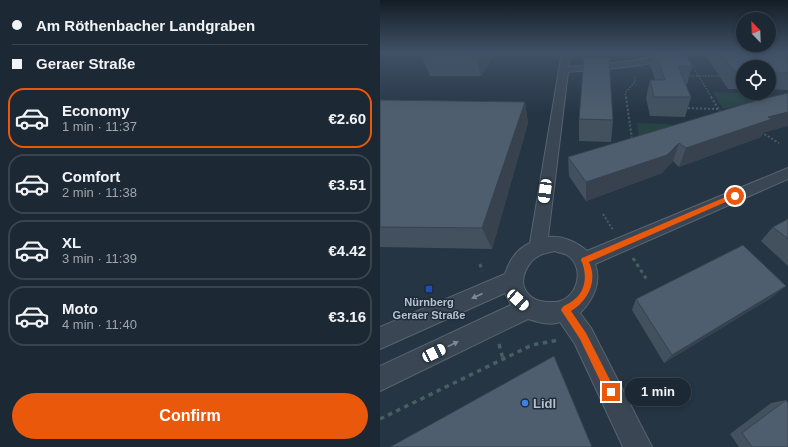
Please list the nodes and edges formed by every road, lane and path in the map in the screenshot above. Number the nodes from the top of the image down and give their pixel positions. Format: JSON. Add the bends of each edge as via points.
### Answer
{"nodes":[{"id":1,"x":563,"y":73,"type":"edge"},
{"id":2,"x":634,"y":73,"type":"edge"},
{"id":3,"x":697,"y":73,"type":"edge"},
{"id":4,"x":683,"y":76,"type":"edge"},
{"id":5,"x":699,"y":76,"type":"junction"},
{"id":6,"x":719,"y":76,"type":"dead end"},
{"id":7,"x":682,"y":108,"type":"edge"},
{"id":8,"x":718,"y":109,"type":"junction"},
{"id":9,"x":727,"y":111,"type":"edge"},
{"id":10,"x":721,"y":113,"type":"junction"},
{"id":11,"x":715,"y":115,"type":"edge"},
{"id":12,"x":760,"y":131,"type":"edge"},
{"id":13,"x":632,"y":140,"type":"edge"},
{"id":14,"x":779,"y":143,"type":"dead end"},
{"id":15,"x":788,"y":173,"type":"edge"},
{"id":16,"x":538,"y":248,"type":"junction"},
{"id":17,"x":585,"y":260,"type":"junction"},
{"id":18,"x":512,"y":280,"type":"junction"},
{"id":19,"x":527,"y":308,"type":"junction"},
{"id":20,"x":565,"y":310,"type":"junction"},
{"id":21,"x":583,"y":336,"type":"junction"},
{"id":22,"x":380,"y":338,"type":"edge"},
{"id":23,"x":380,"y":379,"type":"edge"},
{"id":24,"x":380,"y":419,"type":"edge"},
{"id":25,"x":638,"y":447,"type":"edge"}],
"edges":[{"from":1,"to":16,"type":"street"},
{"from":2,"to":13,"type":"path","via":[[636,82],[625,93]]},
{"from":3,"to":5,"type":"path"},
{"from":4,"to":5,"type":"path"},
{"from":5,"to":6,"type":"path"},
{"from":5,"to":8,"type":"path"},
{"from":7,"to":8,"type":"path"},
{"from":8,"to":10,"type":"path"},
{"from":9,"to":10,"type":"path"},
{"from":10,"to":11,"type":"path"},
{"from":12,"to":14,"type":"path"},
{"from":15,"to":17,"type":"street"},
{"from":16,"to":17,"type":"street","via":[[555,244],[564,246]]},
{"from":16,"to":18,"type":"street","via":[[520,261]]},
{"from":17,"to":20,"type":"street","via":[[589,278],[587,287],[575,304]]},
{"from":18,"to":19,"type":"street","via":[[518,300]]},
{"from":18,"to":22,"type":"street","one_way":true},
{"from":19,"to":20,"type":"street","via":[[552,313]]},
{"from":23,"to":19,"type":"street","one_way":true},
{"from":20,"to":21,"type":"street"},
{"from":21,"to":24,"type":"path","via":[[532,345]]},
{"from":21,"to":25,"type":"street"}]}
